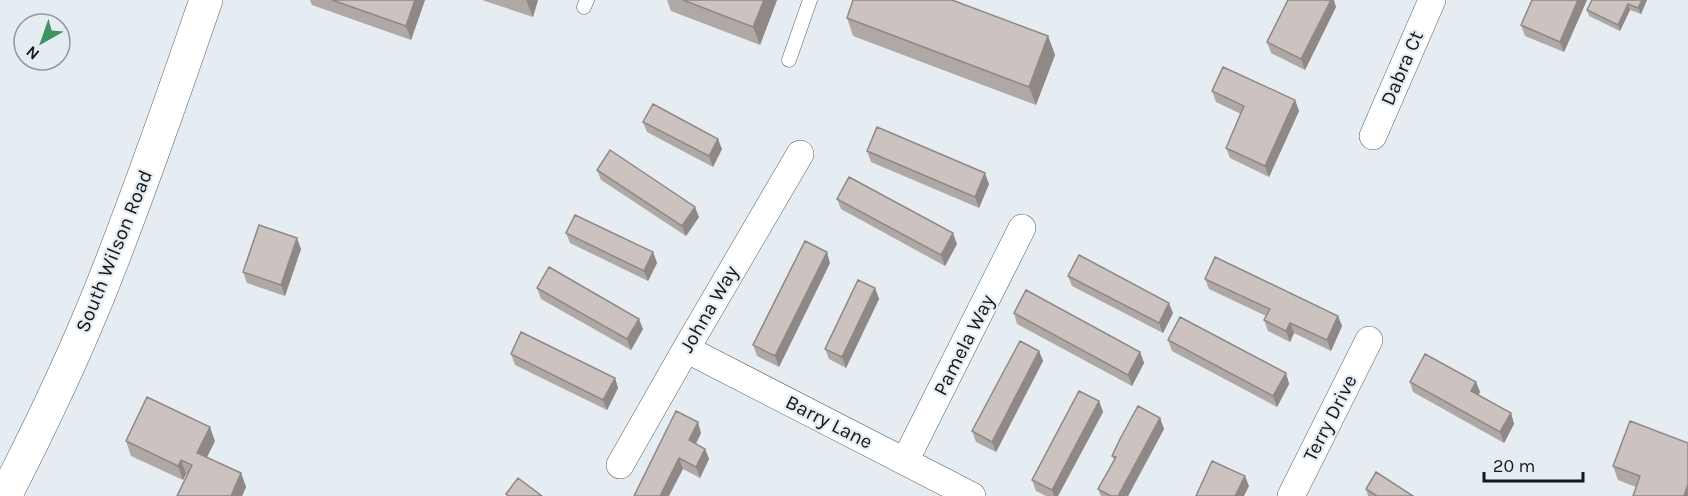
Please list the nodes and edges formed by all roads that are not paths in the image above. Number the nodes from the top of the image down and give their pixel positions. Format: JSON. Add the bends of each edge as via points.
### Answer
{"nodes":[{"id":1,"x":206,"y":0,"type":"edge"},
{"id":2,"x":810,"y":0,"type":"edge"},
{"id":3,"x":1432,"y":0,"type":"edge"},
{"id":4,"x":789,"y":60,"type":"dead end"},
{"id":5,"x":1373,"y":136,"type":"dead end"},
{"id":6,"x":800,"y":154,"type":"dead end"},
{"id":7,"x":1022,"y":228,"type":"dead end"},
{"id":8,"x":1370,"y":340,"type":"dead end"},
{"id":9,"x":686,"y":349,"type":"junction"},
{"id":10,"x":905,"y":462,"type":"junction"},
{"id":11,"x":620,"y":465,"type":"dead end"},
{"id":12,"x":5,"y":496,"type":"edge"},
{"id":13,"x":972,"y":496,"type":"edge"},
{"id":14,"x":1291,"y":496,"type":"edge"}],
"edges":[{"from":1,"to":12,"type":"main road","name":"South Wilson Road","via":[[99,296],[45,417],[16,462]]},
{"from":2,"to":4,"type":"lane"},
{"from":3,"to":5,"type":"street","name":"Dabra Ct"},
{"from":6,"to":9,"type":"street","name":"Johna Way"},
{"from":7,"to":10,"type":"street","name":"Pamela Way"},
{"from":8,"to":14,"type":"street","name":"Terry Drive"},
{"from":9,"to":10,"type":"street","name":"Barry Lane"},
{"from":9,"to":11,"type":"street","name":"Johna Way"},
{"from":10,"to":13,"type":"street","name":"Barry Lane"}]}
